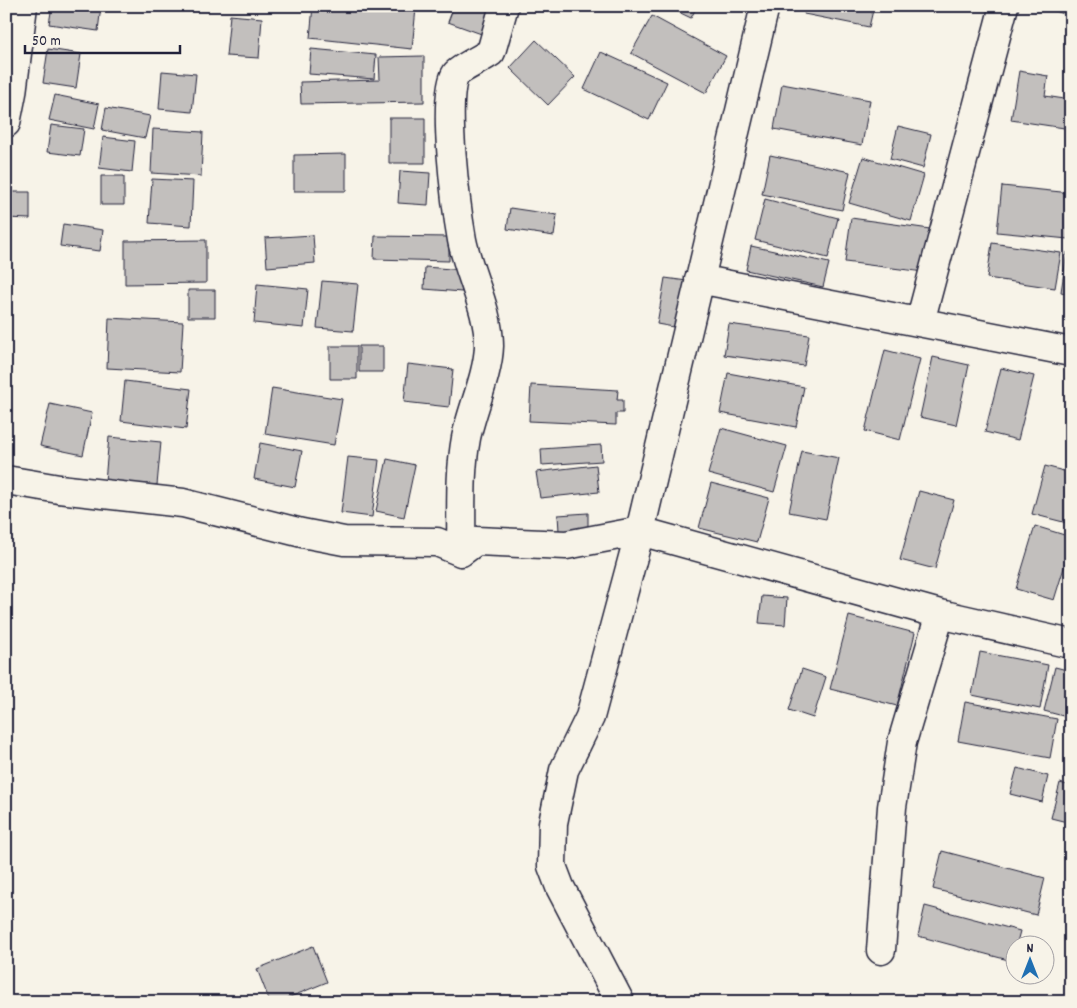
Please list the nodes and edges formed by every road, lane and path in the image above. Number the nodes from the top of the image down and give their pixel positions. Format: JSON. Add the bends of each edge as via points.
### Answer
{"nodes":[{"id":1,"x":23,"y":6,"type":"edge"},
{"id":2,"x":504,"y":6,"type":"edge"},
{"id":3,"x":765,"y":6,"type":"edge"},
{"id":4,"x":1004,"y":6,"type":"edge"},
{"id":5,"x":6,"y":123,"type":"edge"},
{"id":6,"x":699,"y":279,"type":"junction"},
{"id":7,"x":920,"y":322,"type":"junction"},
{"id":8,"x":1071,"y":352,"type":"edge"},
{"id":9,"x":6,"y":480,"type":"edge"},
{"id":10,"x":640,"y":531,"type":"junction"},
{"id":11,"x":461,"y":552,"type":"junction"},
{"id":12,"x":940,"y":614,"type":"junction"},
{"id":13,"x":1071,"y":644,"type":"edge"},
{"id":14,"x":882,"y":950,"type":"dead end"},
{"id":15,"x":620,"y":1002,"type":"edge"}],
"edges":[{"from":1,"to":5,"type":"street"},
{"from":2,"to":11,"type":"street","via":[[491,52],[456,74],[450,90],[452,157],[462,240],[488,327],[489,348],[466,439],[460,480]]},
{"from":3,"to":6,"type":"street"},
{"from":4,"to":7,"type":"street"},
{"from":6,"to":7,"type":"street"},
{"from":6,"to":10,"type":"street"},
{"from":7,"to":8,"type":"street"},
{"from":9,"to":11,"type":"street","via":[[184,503],[344,541],[437,542]]},
{"from":10,"to":11,"type":"street","via":[[566,544],[476,541]]},
{"from":10,"to":12,"type":"street"},
{"from":10,"to":15,"type":"street","via":[[590,717],[564,770],[553,823],[552,866]]},
{"from":12,"to":13,"type":"street"},
{"from":12,"to":14,"type":"street","via":[[902,742],[892,807]]}]}
